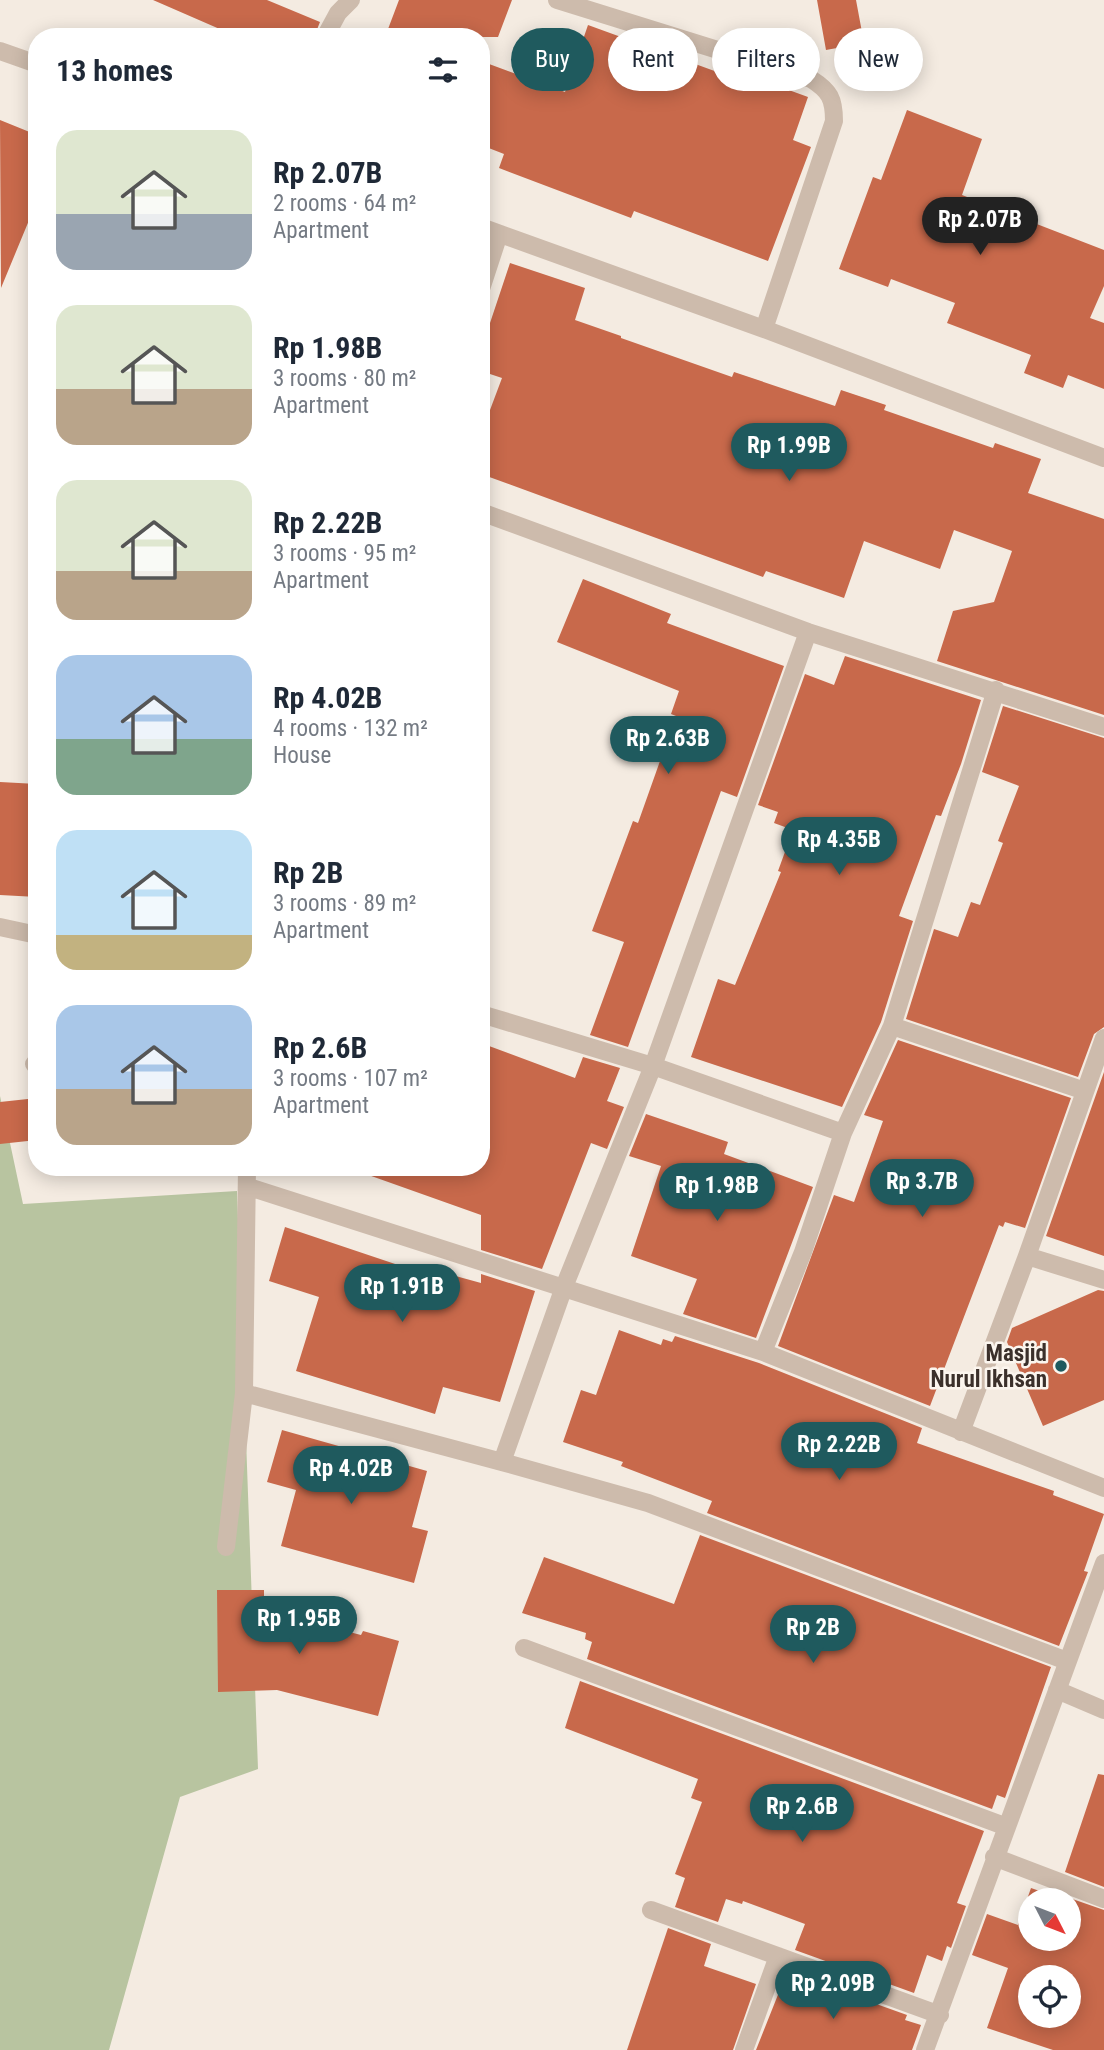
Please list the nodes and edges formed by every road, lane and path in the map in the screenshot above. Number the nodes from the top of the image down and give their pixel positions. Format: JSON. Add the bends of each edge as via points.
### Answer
{"nodes":[{"id":1,"x":351,"y":0,"type":"edge"},
{"id":2,"x":556,"y":0,"type":"edge"},
{"id":3,"x":330,"y":28,"type":"edge"},
{"id":4,"x":0,"y":51,"type":"edge"},
{"id":5,"x":28,"y":61,"type":"edge"},
{"id":6,"x":490,"y":230,"type":"edge"},
{"id":7,"x":499,"y":234,"type":"junction"},
{"id":8,"x":490,"y":262,"type":"edge"},
{"id":9,"x":764,"y":329,"type":"junction"},
{"id":10,"x":1104,"y":458,"type":"edge"},
{"id":11,"x":490,"y":515,"type":"edge"},
{"id":12,"x":807,"y":632,"type":"junction"},
{"id":13,"x":996,"y":690,"type":"junction"},
{"id":14,"x":1104,"y":727,"type":"edge"},
{"id":15,"x":0,"y":927,"type":"edge"},
{"id":16,"x":28,"y":933,"type":"edge"},
{"id":17,"x":490,"y":1017,"type":"edge"},
{"id":18,"x":892,"y":1026,"type":"junction"},
{"id":19,"x":1104,"y":1038,"type":"edge"},
{"id":20,"x":653,"y":1066,"type":"junction"},
{"id":21,"x":1085,"y":1091,"type":"junction"},
{"id":22,"x":843,"y":1133,"type":"junction"},
{"id":23,"x":248,"y":1176,"type":"edge"},
{"id":24,"x":249,"y":1186,"type":"junction"},
{"id":25,"x":1027,"y":1256,"type":"junction"},
{"id":26,"x":1104,"y":1280,"type":"edge"},
{"id":27,"x":564,"y":1287,"type":"junction"},
{"id":28,"x":763,"y":1352,"type":"junction"},
{"id":29,"x":244,"y":1393,"type":"junction"},
{"id":30,"x":961,"y":1432,"type":"junction"},
{"id":31,"x":502,"y":1462,"type":"junction"},
{"id":32,"x":1104,"y":1488,"type":"edge"},
{"id":33,"x":226,"y":1547,"type":"dead end"},
{"id":34,"x":1104,"y":1563,"type":"edge"},
{"id":35,"x":524,"y":1648,"type":"dead end"},
{"id":36,"x":1067,"y":1661,"type":"junction"},
{"id":37,"x":1057,"y":1690,"type":"junction"},
{"id":38,"x":1104,"y":1710,"type":"edge"},
{"id":39,"x":1007,"y":1827,"type":"junction"},
{"id":40,"x":994,"y":1857,"type":"junction"},
{"id":41,"x":1104,"y":1899,"type":"edge"},
{"id":42,"x":651,"y":1910,"type":"dead end"},
{"id":43,"x":778,"y":1956,"type":"junction"},
{"id":44,"x":940,"y":2015,"type":"junction"},
{"id":45,"x":744,"y":2050,"type":"edge"},
{"id":46,"x":925,"y":2050,"type":"edge"}],
"edges":[{"from":1,"to":3,"type":"street"},
{"from":2,"to":9,"type":"street","via":[[811,79],[834,100],[834,121]]},
{"from":4,"to":5,"type":"street"},
{"from":6,"to":7,"type":"street"},
{"from":7,"to":8,"type":"street"},
{"from":7,"to":9,"type":"street"},
{"from":9,"to":10,"type":"street"},
{"from":11,"to":12,"type":"street"},
{"from":12,"to":13,"type":"street"},
{"from":12,"to":20,"type":"street"},
{"from":13,"to":14,"type":"street"},
{"from":13,"to":18,"type":"street"},
{"from":15,"to":16,"type":"street"},
{"from":17,"to":20,"type":"street"},
{"from":18,"to":21,"type":"street"},
{"from":18,"to":22,"type":"street"},
{"from":19,"to":21,"type":"street"},
{"from":20,"to":22,"type":"street"},
{"from":20,"to":27,"type":"street"},
{"from":21,"to":25,"type":"street"},
{"from":22,"to":28,"type":"street"},
{"from":23,"to":24,"type":"street"},
{"from":24,"to":27,"type":"street"},
{"from":24,"to":29,"type":"street"},
{"from":25,"to":26,"type":"street"},
{"from":25,"to":30,"type":"street"},
{"from":27,"to":28,"type":"street"},
{"from":27,"to":31,"type":"street"},
{"from":28,"to":30,"type":"street"},
{"from":29,"to":31,"type":"street"},
{"from":29,"to":33,"type":"street"},
{"from":30,"to":32,"type":"street"},
{"from":31,"to":36,"type":"street","via":[[648,1503]]},
{"from":34,"to":36,"type":"street"},
{"from":35,"to":39,"type":"street"},
{"from":36,"to":37,"type":"street"},
{"from":37,"to":38,"type":"street"},
{"from":37,"to":39,"type":"street"},
{"from":39,"to":40,"type":"street"},
{"from":40,"to":41,"type":"street"},
{"from":40,"to":44,"type":"street"},
{"from":42,"to":43,"type":"street"},
{"from":43,"to":44,"type":"street"},
{"from":43,"to":45,"type":"street"},
{"from":44,"to":46,"type":"street"}]}
